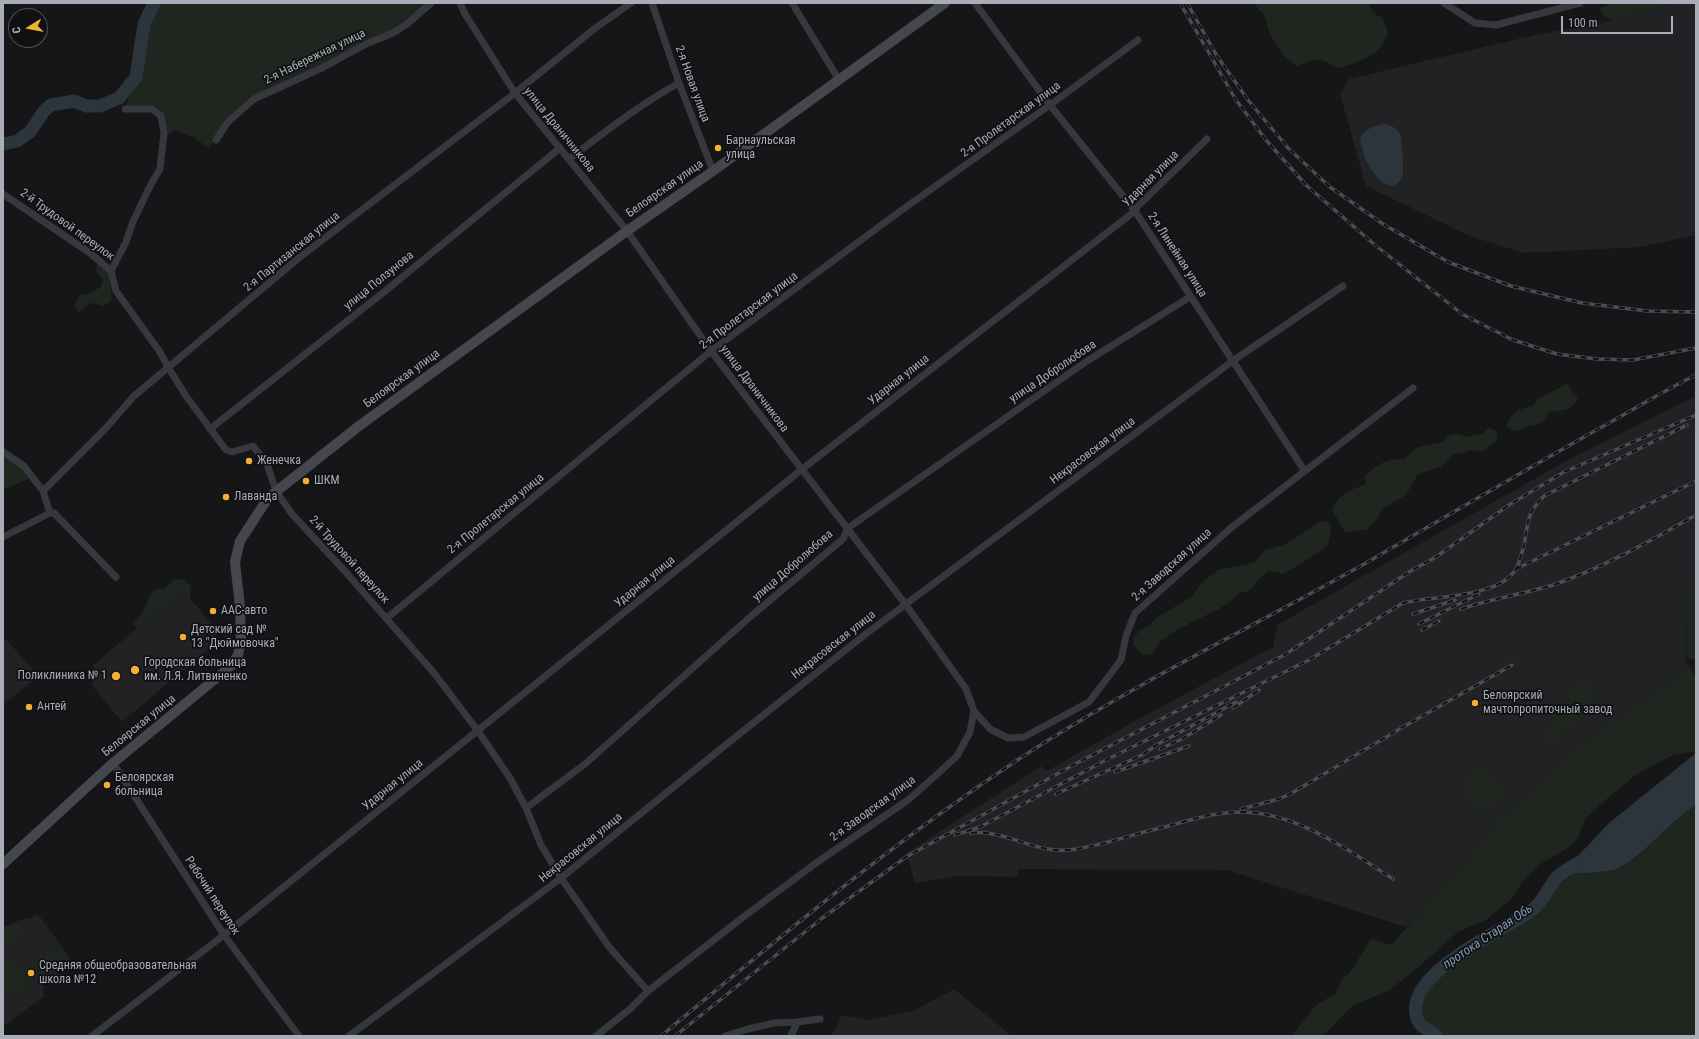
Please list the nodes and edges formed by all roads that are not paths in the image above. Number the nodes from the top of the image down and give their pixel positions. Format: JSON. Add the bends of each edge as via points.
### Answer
{"nodes":[{"id":1,"x":431,"y":3,"type":"edge"},
{"id":2,"x":460,"y":3,"type":"edge"},
{"id":3,"x":631,"y":3,"type":"edge"},
{"id":4,"x":652,"y":3,"type":"edge"},
{"id":5,"x":792,"y":3,"type":"edge"},
{"id":6,"x":975,"y":3,"type":"edge"},
{"id":7,"x":1444,"y":3,"type":"edge"},
{"id":8,"x":1580,"y":3,"type":"edge"},
{"id":9,"x":943,"y":4,"type":"edge"},
{"id":10,"x":1138,"y":40,"type":"dead end"},
{"id":11,"x":839,"y":80,"type":"junction"},
{"id":12,"x":679,"y":83,"type":"junction"},
{"id":13,"x":515,"y":93,"type":"junction"},
{"id":14,"x":1050,"y":106,"type":"junction"},
{"id":15,"x":125,"y":109,"type":"dead end"},
{"id":16,"x":1207,"y":139,"type":"dead end"},
{"id":17,"x":216,"y":140,"type":"dead end"},
{"id":18,"x":560,"y":148,"type":"junction"},
{"id":19,"x":569,"y":159,"type":"junction"},
{"id":20,"x":713,"y":171,"type":"junction"},
{"id":21,"x":3,"y":194,"type":"edge"},
{"id":22,"x":1135,"y":211,"type":"junction"},
{"id":23,"x":627,"y":231,"type":"junction"},
{"id":24,"x":111,"y":271,"type":"junction"},
{"id":25,"x":1343,"y":286,"type":"dead end"},
{"id":26,"x":1190,"y":297,"type":"junction"},
{"id":27,"x":711,"y":352,"type":"junction"},
{"id":28,"x":1234,"y":360,"type":"junction"},
{"id":29,"x":168,"y":367,"type":"junction"},
{"id":30,"x":1413,"y":388,"type":"dead end"},
{"id":31,"x":210,"y":429,"type":"junction"},
{"id":32,"x":3,"y":452,"type":"edge"},
{"id":33,"x":801,"y":470,"type":"junction"},
{"id":34,"x":1304,"y":470,"type":"junction"},
{"id":35,"x":43,"y":491,"type":"junction"},
{"id":36,"x":276,"y":491,"type":"junction"},
{"id":37,"x":50,"y":512,"type":"junction"},
{"id":38,"x":848,"y":528,"type":"junction"},
{"id":39,"x":3,"y":536,"type":"edge"},
{"id":40,"x":116,"y":577,"type":"dead end"},
{"id":41,"x":906,"y":605,"type":"junction"},
{"id":42,"x":386,"y":618,"type":"junction"},
{"id":43,"x":974,"y":711,"type":"junction"},
{"id":44,"x":478,"y":731,"type":"junction"},
{"id":45,"x":113,"y":763,"type":"junction"},
{"id":46,"x":526,"y":808,"type":"junction"},
{"id":47,"x":4,"y":861,"type":"edge"},
{"id":48,"x":561,"y":878,"type":"junction"},
{"id":49,"x":224,"y":935,"type":"junction"},
{"id":50,"x":648,"y":991,"type":"junction"},
{"id":51,"x":820,"y":1019,"type":"dead end"},
{"id":52,"x":797,"y":1022,"type":"junction"},
{"id":53,"x":92,"y":1036,"type":"edge"},
{"id":54,"x":299,"y":1036,"type":"edge"},
{"id":55,"x":349,"y":1036,"type":"edge"},
{"id":56,"x":596,"y":1036,"type":"edge"},
{"id":57,"x":725,"y":1036,"type":"edge"},
{"id":58,"x":791,"y":1036,"type":"edge"}],
"edges":[{"from":1,"to":17,"type":"street","name":"2-я Набережная улица","via":[[393,33],[254,99],[227,123]]},
{"from":2,"to":13,"type":"street","name":"улица Драничникова"},
{"from":3,"to":13,"type":"street","name":"2-я Партизанская улица","via":[[594,29]]},
{"from":4,"to":12,"type":"street","name":"2-я Новая улица"},
{"from":5,"to":11,"type":"street"},
{"from":6,"to":14,"type":"street","name":"2-я Линейная улица"},
{"from":7,"to":8,"type":"street","via":[[1475,23],[1496,25]]},
{"from":9,"to":11,"type":"street","name":"Белоярская улица"},
{"from":10,"to":14,"type":"street","name":"2-я Пролетарская улица"},
{"from":11,"to":20,"type":"street","name":"Белоярская улица"},
{"from":12,"to":19,"type":"street","via":[[627,114]]},
{"from":12,"to":20,"type":"street","name":"2-я Новая улица"},
{"from":13,"to":18,"type":"street","name":"улица Драничникова"},
{"from":13,"to":29,"type":"street","name":"2-я Партизанская улица","via":[[300,257]]},
{"from":14,"to":22,"type":"street","name":"2-я Линейная улица"},
{"from":14,"to":27,"type":"street","name":"2-я Пролетарская улица","via":[[899,212]]},
{"from":15,"to":24,"type":"street","via":[[152,109],[160,116],[164,133],[160,169]]},
{"from":16,"to":22,"type":"street","name":"Ударная улица"},
{"from":18,"to":19,"type":"street","name":"улица Драничникова"},
{"from":18,"to":31,"type":"street","name":"улица Ползунова","via":[[384,292]]},
{"from":19,"to":23,"type":"street","name":"улица Драничникова"},
{"from":20,"to":23,"type":"street","name":"Белоярская улица"},
{"from":21,"to":24,"type":"street","name":"2-й Трудовой переулок","via":[[90,253]]},
{"from":22,"to":26,"type":"street","name":"2-я Линейная улица"},
{"from":22,"to":33,"type":"street","name":"Ударная улица"},
{"from":23,"to":27,"type":"street","name":"улица Драничникова"},
{"from":23,"to":36,"type":"street","name":"Белоярская улица","via":[[360,426]]},
{"from":24,"to":29,"type":"street","name":"2-й Трудовой переулок","via":[[116,291]]},
{"from":25,"to":28,"type":"street","name":"Некрасовская улица"},
{"from":26,"to":28,"type":"street","name":"2-я Линейная улица"},
{"from":26,"to":38,"type":"street","name":"улица Добролюбова","via":[[1087,361]]},
{"from":27,"to":33,"type":"street","name":"улица Драничникова"},
{"from":27,"to":42,"type":"street","name":"2-я Пролетарская улица"},
{"from":28,"to":34,"type":"street","name":"2-я Линейная улица"},
{"from":28,"to":41,"type":"street","name":"Некрасовская улица"},
{"from":29,"to":31,"type":"street","name":"2-й Трудовой переулок"},
{"from":29,"to":35,"type":"street","name":"2-я Партизанская улица","via":[[134,396]]},
{"from":30,"to":34,"type":"street","name":"2-я Заводская улица"},
{"from":31,"to":36,"type":"street","name":"2-й Трудовой переулок","via":[[226,450],[232,452],[253,446],[267,464]]},
{"from":32,"to":35,"type":"street","via":[[24,466]]},
{"from":33,"to":38,"type":"street","name":"улица Драничникова"},
{"from":33,"to":44,"type":"street","name":"Ударная улица"},
{"from":34,"to":43,"type":"street","name":"2-я Заводская улица","via":[[1232,527],[1135,613],[1126,636],[1122,660],[1089,702],[1024,737],[1008,738],[990,729]]},
{"from":35,"to":37,"type":"street"},
{"from":36,"to":42,"type":"street","name":"2-й Трудовой переулок","via":[[292,514]]},
{"from":36,"to":45,"type":"street","name":"Белоярская улица","via":[[259,511],[240,541],[235,562],[241,640],[238,655],[232,666]]},
{"from":37,"to":39,"type":"street"},
{"from":37,"to":40,"type":"street","via":[[54,513]]},
{"from":38,"to":41,"type":"street","name":"улица Драничникова"},
{"from":38,"to":46,"type":"street","name":"улица Добролюбова","via":[[843,539],[750,617],[585,764]]},
{"from":41,"to":43,"type":"street","name":"улица Драничникова","via":[[966,689]]},
{"from":41,"to":48,"type":"street","name":"Некрасовская улица","via":[[733,739]]},
{"from":42,"to":44,"type":"street","name":"2-й Трудовой переулок","via":[[434,673]]},
{"from":43,"to":50,"type":"street","name":"2-я Заводская улица","via":[[970,732],[957,756],[929,782],[908,800],[810,868]]},
{"from":44,"to":46,"type":"street","name":"2-й Трудовой переулок","via":[[510,778]]},
{"from":44,"to":49,"type":"street","name":"Ударная улица"},
{"from":45,"to":47,"type":"street","name":"Белоярская улица"},
{"from":45,"to":49,"type":"street","name":"Рабочий переулок"},
{"from":46,"to":48,"type":"street","name":"2-й Трудовой переулок","via":[[541,845]]},
{"from":48,"to":50,"type":"street","name":"2-й Трудовой переулок","via":[[610,948]]},
{"from":48,"to":55,"type":"street","name":"Некрасовская улица"},
{"from":49,"to":53,"type":"street","name":"Ударная улица"},
{"from":49,"to":54,"type":"street","name":"Рабочий переулок"},
{"from":50,"to":56,"type":"street","name":"2-я Заводская улица"},
{"from":51,"to":52,"type":"street"},
{"from":52,"to":57,"type":"street","via":[[774,1023]]},
{"from":52,"to":58,"type":"street"}]}
